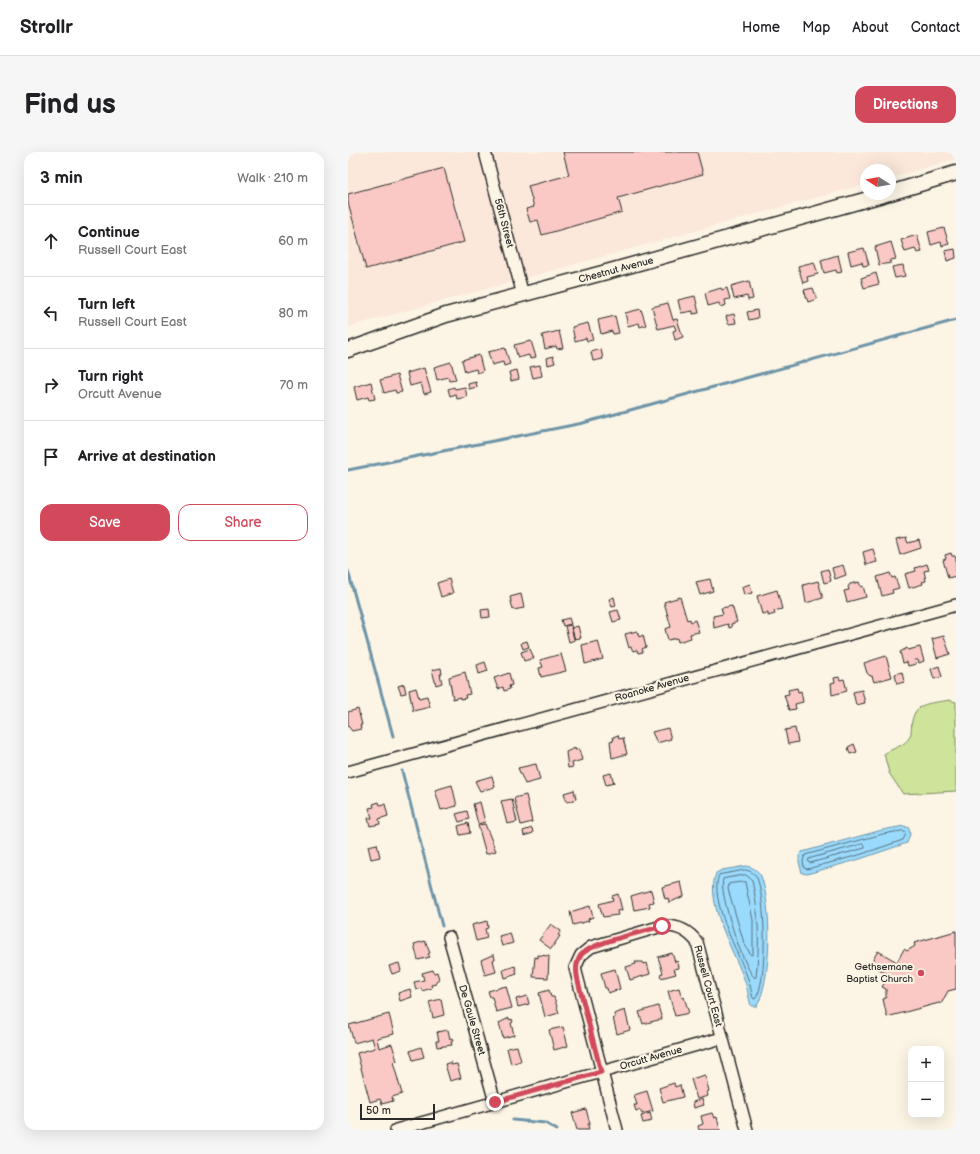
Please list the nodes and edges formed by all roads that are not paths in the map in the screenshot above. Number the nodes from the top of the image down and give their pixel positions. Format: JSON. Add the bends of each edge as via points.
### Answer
{"nodes":[{"id":1,"x":485,"y":152,"type":"edge"},
{"id":2,"x":956,"y":174,"type":"edge"},
{"id":3,"x":896,"y":191,"type":"edge"},
{"id":4,"x":864,"y":200,"type":"edge"},
{"id":5,"x":523,"y":294,"type":"junction"},
{"id":6,"x":348,"y":350,"type":"edge"},
{"id":7,"x":956,"y":604,"type":"edge"},
{"id":8,"x":348,"y":772,"type":"edge"},
{"id":9,"x":449,"y":937,"type":"dead end"},
{"id":10,"x":722,"y":1038,"type":"junction"},
{"id":11,"x":601,"y":1072,"type":"junction"},
{"id":12,"x":495,"y":1102,"type":"junction"},
{"id":13,"x":396,"y":1130,"type":"edge"},
{"id":14,"x":617,"y":1130,"type":"edge"},
{"id":15,"x":748,"y":1130,"type":"edge"}],
"edges":[{"from":1,"to":5,"type":"street","name":"56th Street"},
{"from":2,"to":3,"type":"main road"},
{"from":4,"to":5,"type":"main road","name":"Chestnut Avenue"},
{"from":5,"to":6,"type":"main road","name":"Chestnut Avenue","via":[[425,321]]},
{"from":7,"to":8,"type":"street","name":"Roanoke Avenue"},
{"from":9,"to":12,"type":"street","name":"De Gaule Street"},
{"from":10,"to":11,"type":"street","name":"Orcutt Avenue"},
{"from":10,"to":11,"type":"street","name":"Russell Court East","via":[[697,942],[692,936],[679,927],[670,926],[626,936],[591,946],[581,955],[575,968]]},
{"from":10,"to":15,"type":"street"},
{"from":11,"to":12,"type":"street","name":"Orcutt Avenue"},
{"from":11,"to":14,"type":"street"},
{"from":12,"to":13,"type":"street","name":"Orcutt Avenue"}]}
